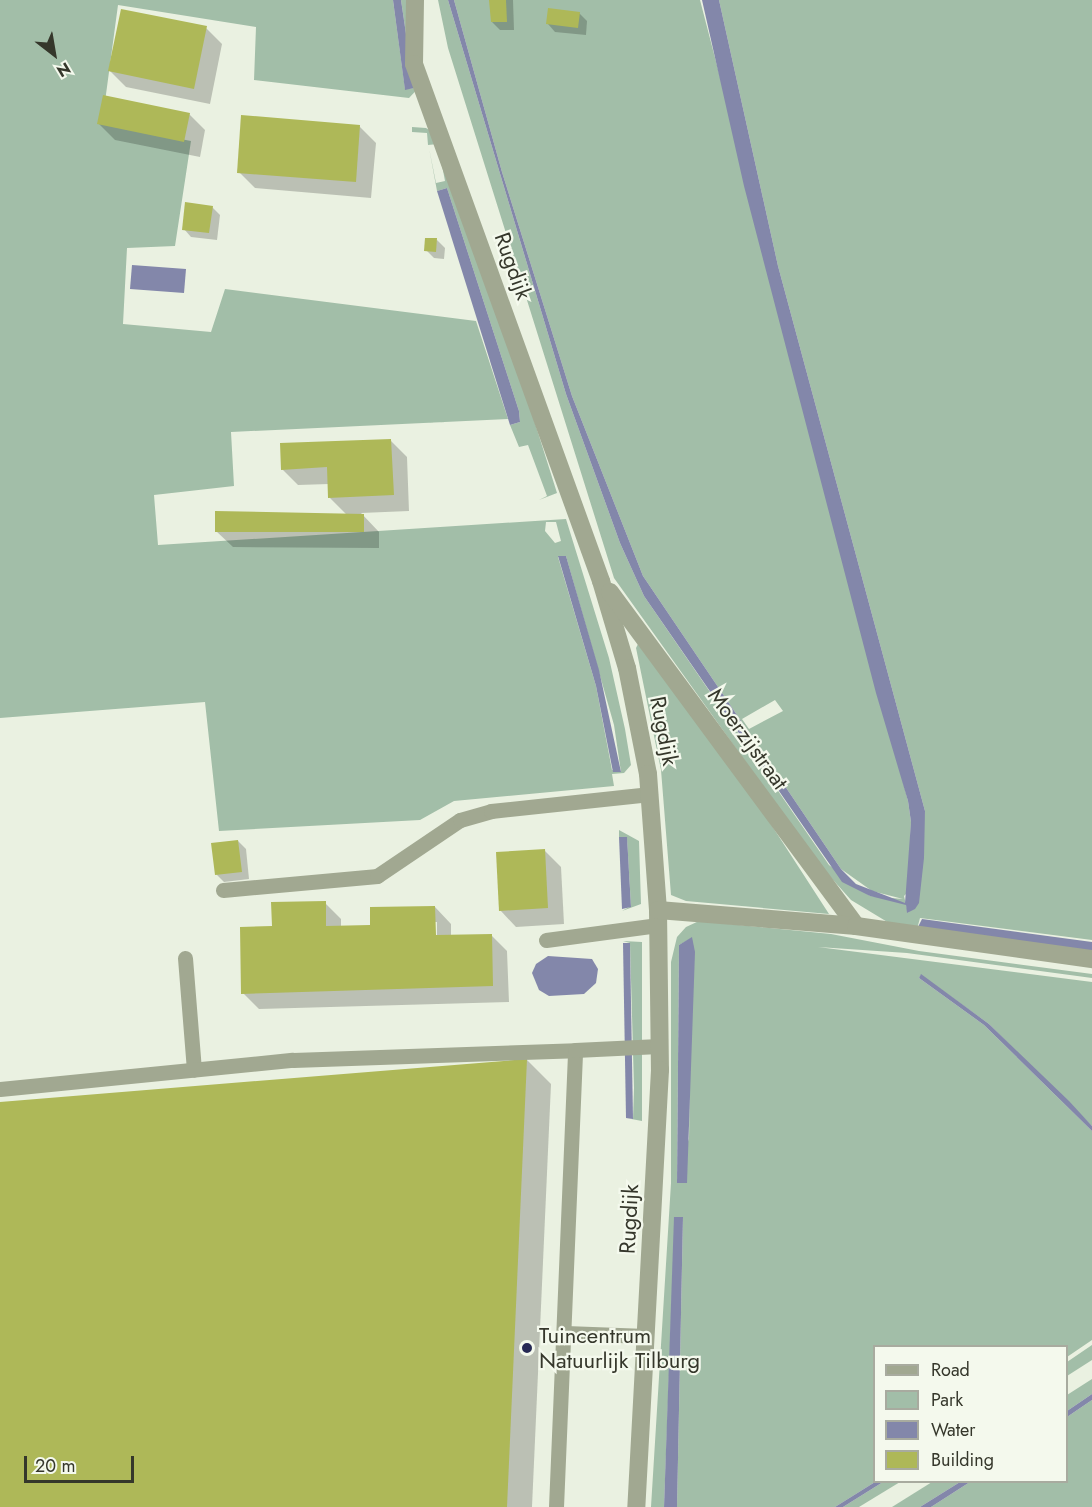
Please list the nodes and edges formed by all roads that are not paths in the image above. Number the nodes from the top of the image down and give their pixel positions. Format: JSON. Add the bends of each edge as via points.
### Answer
{"nodes":[{"id":1,"x":415,"y":0,"type":"edge"},
{"id":2,"x":601,"y":581,"type":"junction"},
{"id":3,"x":650,"y":794,"type":"junction"},
{"id":4,"x":223,"y":890,"type":"dead end"},
{"id":5,"x":658,"y":917,"type":"junction"},
{"id":6,"x":856,"y":926,"type":"junction"},
{"id":7,"x":546,"y":940,"type":"dead end"},
{"id":8,"x":185,"y":958,"type":"dead end"},
{"id":9,"x":1092,"y":959,"type":"edge"},
{"id":10,"x":660,"y":1046,"type":"junction"},
{"id":11,"x":575,"y":1050,"type":"junction"},
{"id":12,"x":194,"y":1070,"type":"junction"},
{"id":13,"x":0,"y":1089,"type":"edge"},
{"id":14,"x":565,"y":1333,"type":"junction"},
{"id":15,"x":646,"y":1336,"type":"junction"},
{"id":16,"x":556,"y":1507,"type":"edge"},
{"id":17,"x":636,"y":1507,"type":"edge"}],
"edges":[{"from":1,"to":2,"type":"street","name":"Rugdijk","via":[[414,64]]},
{"from":2,"to":3,"type":"street","name":"Rugdijk","via":[[627,668]]},
{"from":2,"to":6,"type":"street","name":"Moerzijstraat"},
{"from":3,"to":4,"type":"lane","via":[[491,811],[460,820],[377,876]]},
{"from":3,"to":5,"type":"street","name":"Rugdijk"},
{"from":5,"to":6,"type":"street"},
{"from":5,"to":7,"type":"lane"},
{"from":5,"to":10,"type":"street","name":"Rugdijk"},
{"from":6,"to":9,"type":"street"},
{"from":8,"to":12,"type":"lane"},
{"from":10,"to":11,"type":"lane"},
{"from":10,"to":15,"type":"street","name":"Rugdijk"},
{"from":11,"to":12,"type":"lane","via":[[293,1060]]},
{"from":11,"to":14,"type":"lane"},
{"from":12,"to":13,"type":"lane"},
{"from":14,"to":15,"type":"lane"},
{"from":14,"to":16,"type":"lane"},
{"from":15,"to":17,"type":"street","name":"Rugdijk"}]}
